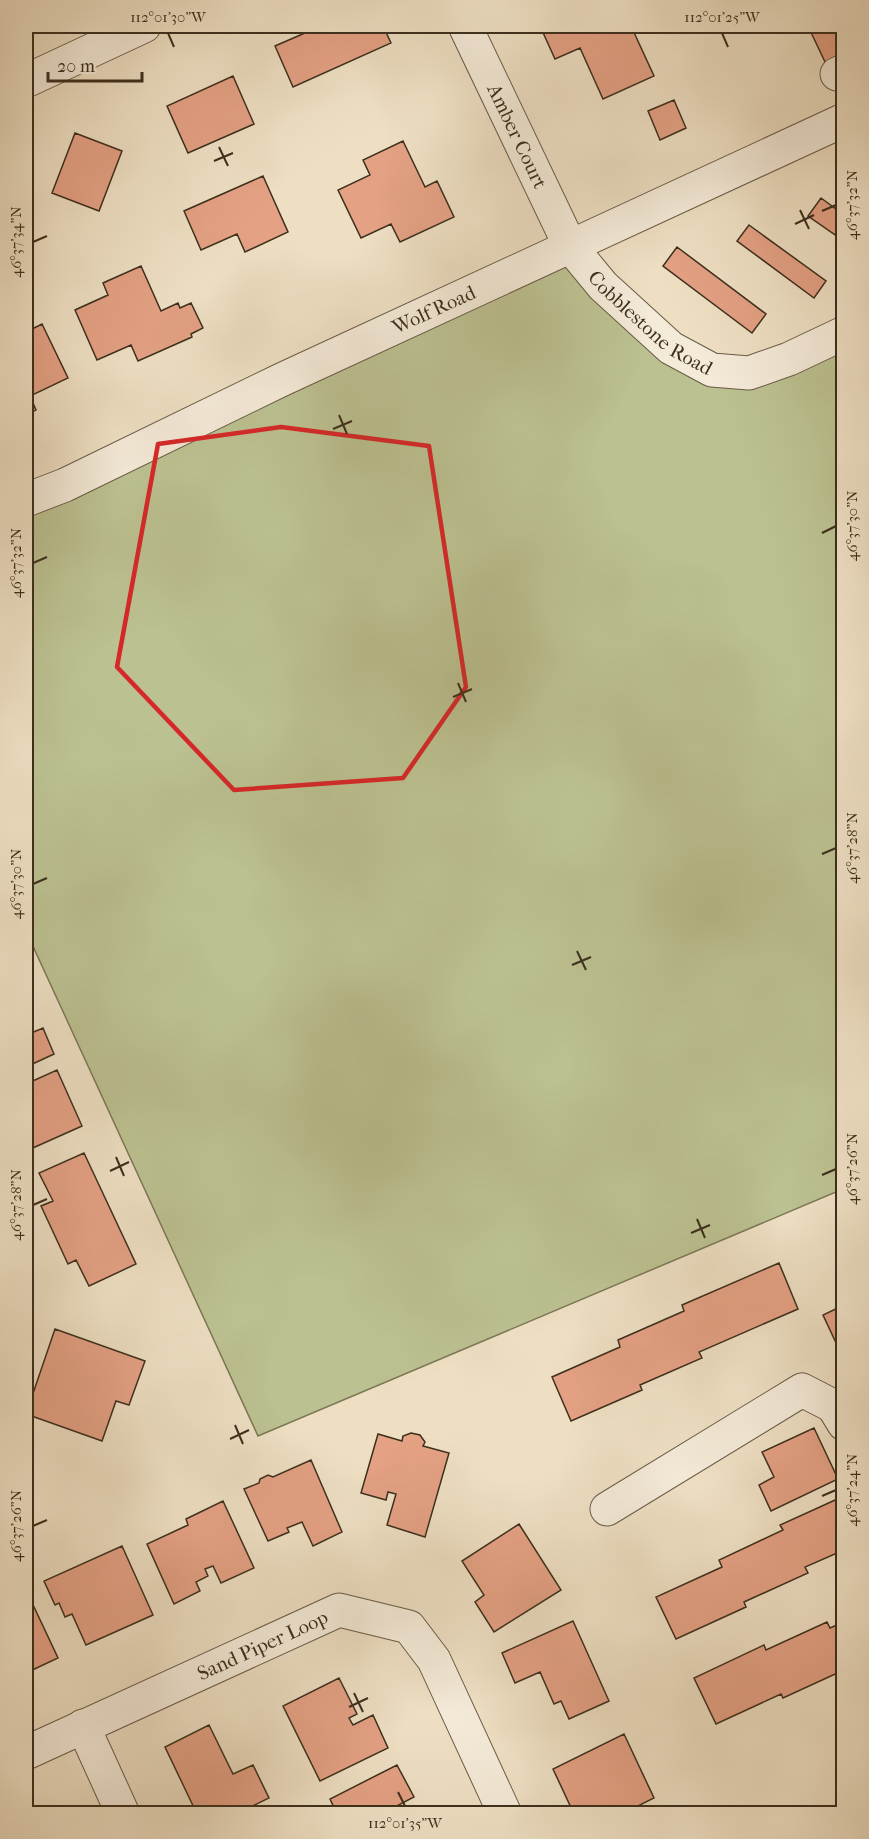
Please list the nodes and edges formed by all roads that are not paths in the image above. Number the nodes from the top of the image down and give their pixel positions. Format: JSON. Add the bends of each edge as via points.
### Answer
{"nodes":[{"id":1,"x":144,"y":26,"type":"edge"},
{"id":2,"x":465,"y":26,"type":"edge"},
{"id":3,"x":26,"y":81,"type":"edge"},
{"id":4,"x":843,"y":120,"type":"edge"},
{"id":5,"x":570,"y":246,"type":"junction"},
{"id":6,"x":843,"y":333,"type":"edge"},
{"id":7,"x":26,"y":500,"type":"edge"},
{"id":8,"x":843,"y":1424,"type":"edge"},
{"id":9,"x":607,"y":1509,"type":"dead end"},
{"id":10,"x":83,"y":1726,"type":"junction"},
{"id":11,"x":26,"y":1753,"type":"edge"},
{"id":12,"x":123,"y":1814,"type":"edge"},
{"id":13,"x":505,"y":1814,"type":"edge"}],
"edges":[{"from":1,"to":3,"type":"street"},
{"from":2,"to":5,"type":"street","name":"Amber Court"},
{"from":4,"to":5,"type":"street","name":"Wolf Road"},
{"from":5,"to":6,"type":"street","name":"Cobblestone Road","via":[[603,286],[671,348],[712,370],[749,373]]},
{"from":5,"to":7,"type":"street","name":"Wolf Road"},
{"from":8,"to":9,"type":"street","via":[[833,1406],[802,1389]]},
{"from":10,"to":11,"type":"street","name":"Sand Piper Loop"},
{"from":10,"to":12,"type":"street"},
{"from":10,"to":13,"type":"street","name":"Sand Piper Loop","via":[[339,1610],[409,1627],[434,1660]]}]}
